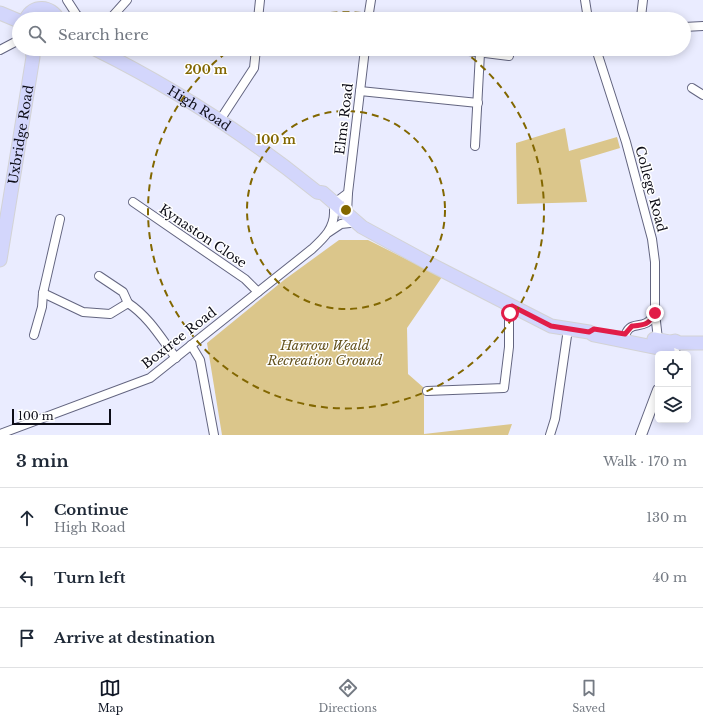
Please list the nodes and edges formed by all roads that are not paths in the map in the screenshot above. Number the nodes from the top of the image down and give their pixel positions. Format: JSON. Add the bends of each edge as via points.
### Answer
{"nodes":[{"id":1,"x":67,"y":0,"type":"edge"},
{"id":2,"x":127,"y":0,"type":"edge"},
{"id":3,"x":260,"y":0,"type":"edge"},
{"id":4,"x":371,"y":0,"type":"edge"},
{"id":5,"x":585,"y":0,"type":"edge"},
{"id":6,"x":643,"y":0,"type":"edge"},
{"id":7,"x":75,"y":12,"type":"edge"},
{"id":8,"x":116,"y":12,"type":"edge"},
{"id":9,"x":259,"y":12,"type":"edge"},
{"id":10,"x":369,"y":12,"type":"edge"},
{"id":11,"x":587,"y":12,"type":"edge"},
{"id":12,"x":642,"y":12,"type":"edge"},
{"id":13,"x":703,"y":26,"type":"edge"},
{"id":14,"x":691,"y":27,"type":"edge"},
{"id":15,"x":12,"y":44,"type":"edge"},
{"id":16,"x":0,"y":50,"type":"edge"},
{"id":17,"x":33,"y":56,"type":"edge"},
{"id":18,"x":109,"y":56,"type":"edge"},
{"id":19,"x":255,"y":56,"type":"edge"},
{"id":20,"x":364,"y":56,"type":"edge"},
{"id":21,"x":480,"y":56,"type":"edge"},
{"id":22,"x":598,"y":56,"type":"edge"},
{"id":23,"x":692,"y":88,"type":"dead end"},
{"id":24,"x":360,"y":91,"type":"junction"},
{"id":25,"x":703,"y":95,"type":"edge"},
{"id":26,"x":478,"y":103,"type":"junction"},
{"id":27,"x":220,"y":120,"type":"junction"},
{"id":28,"x":476,"y":146,"type":"dead end"},
{"id":29,"x":348,"y":193,"type":"junction"},
{"id":30,"x":133,"y":202,"type":"dead end"},
{"id":31,"x":345,"y":215,"type":"junction"},
{"id":32,"x":60,"y":219,"type":"dead end"},
{"id":33,"x":329,"y":232,"type":"junction"},
{"id":34,"x":0,"y":260,"type":"edge"},
{"id":35,"x":99,"y":276,"type":"dead end"},
{"id":36,"x":258,"y":292,"type":"junction"},
{"id":37,"x":43,"y":293,"type":"junction"},
{"id":38,"x":128,"y":303,"type":"junction"},
{"id":39,"x":512,"y":306,"type":"junction"},
{"id":40,"x":655,"y":313,"type":"junction"},
{"id":41,"x":568,"y":329,"type":"junction"},
{"id":42,"x":34,"y":335,"type":"dead end"},
{"id":43,"x":625,"y":337,"type":"junction"},
{"id":44,"x":703,"y":343,"type":"edge"},
{"id":45,"x":191,"y":345,"type":"junction"},
{"id":46,"x":671,"y":349,"type":"edge"},
{"id":47,"x":703,"y":351,"type":"edge"},
{"id":48,"x":176,"y":358,"type":"junction"},
{"id":49,"x":427,"y":391,"type":"dead end"},
{"id":50,"x":655,"y":398,"type":"edge"},
{"id":51,"x":0,"y":434,"type":"edge"},
{"id":52,"x":214,"y":435,"type":"edge"},
{"id":53,"x":550,"y":435,"type":"edge"},
{"id":54,"x":640,"y":435,"type":"edge"}],
"edges":[{"from":1,"to":7,"type":"street"},
{"from":2,"to":8,"type":"street"},
{"from":3,"to":9,"type":"street"},
{"from":4,"to":10,"type":"street"},
{"from":5,"to":11,"type":"street"},
{"from":6,"to":12,"type":"street"},
{"from":13,"to":14,"type":"street"},
{"from":15,"to":16,"type":"street"},
{"from":17,"to":34,"type":"main road","name":"Uxbridge Road"},
{"from":18,"to":27,"type":"main road","name":"High Road"},
{"from":19,"to":27,"type":"street","via":[[254,68]]},
{"from":20,"to":24,"type":"street","name":"Elms Road"},
{"from":21,"to":26,"type":"street"},
{"from":22,"to":40,"type":"street","name":"College Road","via":[[626,142],[652,239],[655,262]]},
{"from":23,"to":25,"type":"street"},
{"from":24,"to":26,"type":"street"},
{"from":24,"to":29,"type":"street","name":"Elms Road"},
{"from":26,"to":28,"type":"street"},
{"from":27,"to":31,"type":"main road","name":"High Road","via":[[276,159],[317,192],[319,198]]},
{"from":29,"to":31,"type":"street","name":"Elms Road"},
{"from":29,"to":31,"type":"street","via":[[340,200]]},
{"from":30,"to":36,"type":"street","name":"Kynaston Close","via":[[245,279]]},
{"from":31,"to":33,"type":"street","name":"Boxtree Road","via":[[341,224]]},
{"from":31,"to":33,"type":"street","via":[[334,219]]},
{"from":31,"to":39,"type":"main road","name":"High Road"},
{"from":32,"to":37,"type":"street"},
{"from":33,"to":36,"type":"street","name":"Boxtree Road","via":[[312,249]]},
{"from":35,"to":38,"type":"street","via":[[122,292]]},
{"from":36,"to":45,"type":"street","name":"Boxtree Road"},
{"from":37,"to":38,"type":"street","via":[[83,312],[110,314]]},
{"from":37,"to":42,"type":"street"},
{"from":38,"to":48,"type":"street","via":[[150,322]]},
{"from":39,"to":41,"type":"main road","name":"High Road","via":[[551,326]]},
{"from":39,"to":49,"type":"street","via":[[504,388]]},
{"from":40,"to":43,"type":"street","via":[[651,322],[632,326]]},
{"from":40,"to":46,"type":"street","name":"College Road"},
{"from":41,"to":43,"type":"main road","name":"High Road","via":[[589,332],[594,329]]},
{"from":41,"to":53,"type":"street","via":[[555,419]]},
{"from":43,"to":46,"type":"main road","name":"High Road"},
{"from":44,"to":46,"type":"main road","name":"High Road"},
{"from":45,"to":48,"type":"street","name":"Boxtree Road"},
{"from":45,"to":52,"type":"street","via":[[200,360]]},
{"from":46,"to":47,"type":"main road","name":"High Road"},
{"from":48,"to":51,"type":"street","name":"Boxtree Road","via":[[150,378]]},
{"from":50,"to":54,"type":"street"}]}
